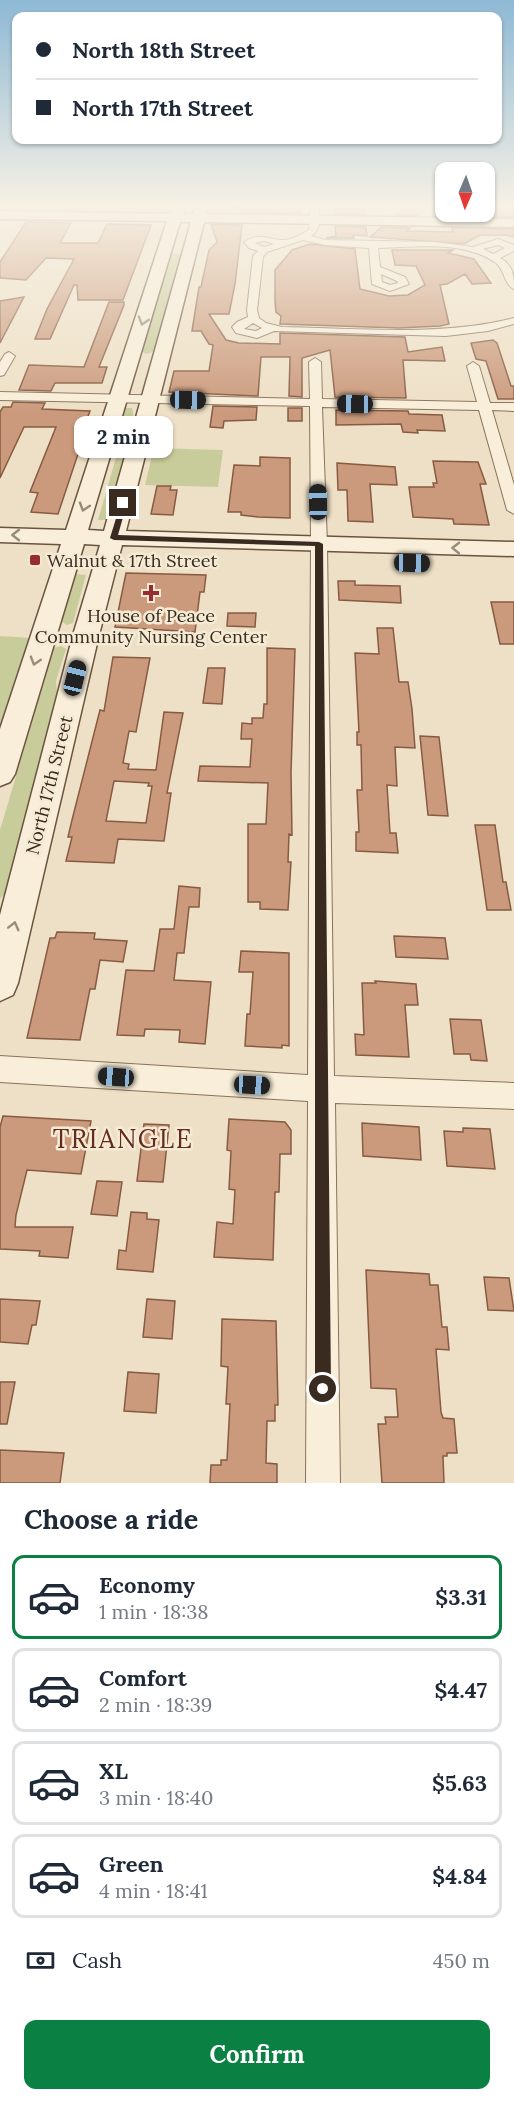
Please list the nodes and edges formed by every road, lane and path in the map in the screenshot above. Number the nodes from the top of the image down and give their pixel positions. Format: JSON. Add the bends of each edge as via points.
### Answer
{"nodes":[{"id":1,"x":157,"y":274,"type":"edge"},
{"id":2,"x":184,"y":274,"type":"edge"},
{"id":3,"x":256,"y":274,"type":"edge"},
{"id":4,"x":254,"y":319,"type":"junction"},
{"id":5,"x":514,"y":321,"type":"edge"},
{"id":6,"x":500,"y":326,"type":"junction"},
{"id":7,"x":272,"y":328,"type":"junction"},
{"id":8,"x":514,"y":333,"type":"edge"},
{"id":9,"x":9,"y":356,"type":"dead end"},
{"id":10,"x":315,"y":362,"type":"dead end"},
{"id":11,"x":473,"y":366,"type":"dead end"},
{"id":12,"x":0,"y":372,"type":"edge"},
{"id":13,"x":0,"y":396,"type":"edge"},
{"id":14,"x":119,"y":398,"type":"junction"},
{"id":15,"x":152,"y":399,"type":"junction"},
{"id":16,"x":317,"y":404,"type":"junction"},
{"id":17,"x":486,"y":407,"type":"junction"},
{"id":18,"x":514,"y":407,"type":"edge"},
{"id":19,"x":514,"y":510,"type":"edge"},
{"id":20,"x":0,"y":535,"type":"edge"},
{"id":21,"x":72,"y":544,"type":"junction"},
{"id":22,"x":111,"y":546,"type":"junction"},
{"id":23,"x":514,"y":549,"type":"edge"},
{"id":24,"x":0,"y":550,"type":"edge"},
{"id":25,"x":319,"y":552,"type":"junction"},
{"id":26,"x":514,"y":565,"type":"edge"},
{"id":27,"x":0,"y":774,"type":"edge"},
{"id":28,"x":0,"y":983,"type":"edge"},
{"id":29,"x":0,"y":1069,"type":"edge"},
{"id":30,"x":322,"y":1089,"type":"junction"},
{"id":31,"x":514,"y":1096,"type":"edge"},
{"id":32,"x":323,"y":1483,"type":"edge"}],
"edges":[{"from":1,"to":14,"type":"main road","one_way":true},
{"from":2,"to":15,"type":"main road","name":"North 17th Street"},
{"from":3,"to":4,"type":"street"},
{"from":4,"to":7,"type":"street"},
{"from":4,"to":7,"type":"street","via":[[241,324],[240,331],[257,335]]},
{"from":5,"to":6,"type":"street"},
{"from":6,"to":7,"type":"street","via":[[446,333]]},
{"from":6,"to":8,"type":"street"},
{"from":9,"to":12,"type":"street"},
{"from":10,"to":16,"type":"street"},
{"from":11,"to":17,"type":"street"},
{"from":13,"to":14,"type":"street"},
{"from":14,"to":15,"type":"street"},
{"from":14,"to":21,"type":"main road","one_way":true},
{"from":15,"to":16,"type":"street"},
{"from":15,"to":22,"type":"main road","name":"North 17th Street"},
{"from":16,"to":17,"type":"street"},
{"from":16,"to":25,"type":"street"},
{"from":17,"to":18,"type":"street"},
{"from":17,"to":19,"type":"street"},
{"from":21,"to":20,"type":"main road","one_way":true},
{"from":21,"to":22,"type":"main road"},
{"from":21,"to":24,"type":"main road"},
{"from":21,"to":27,"type":"main road","one_way":true},
{"from":22,"to":25,"type":"main road"},
{"from":28,"to":22,"type":"main road","name":"North 17th Street","one_way":true},
{"from":23,"to":25,"type":"main road","one_way":true},
{"from":25,"to":26,"type":"main road"},
{"from":25,"to":30,"type":"street"},
{"from":29,"to":30,"type":"street"},
{"from":30,"to":31,"type":"street"},
{"from":30,"to":32,"type":"street"}]}
